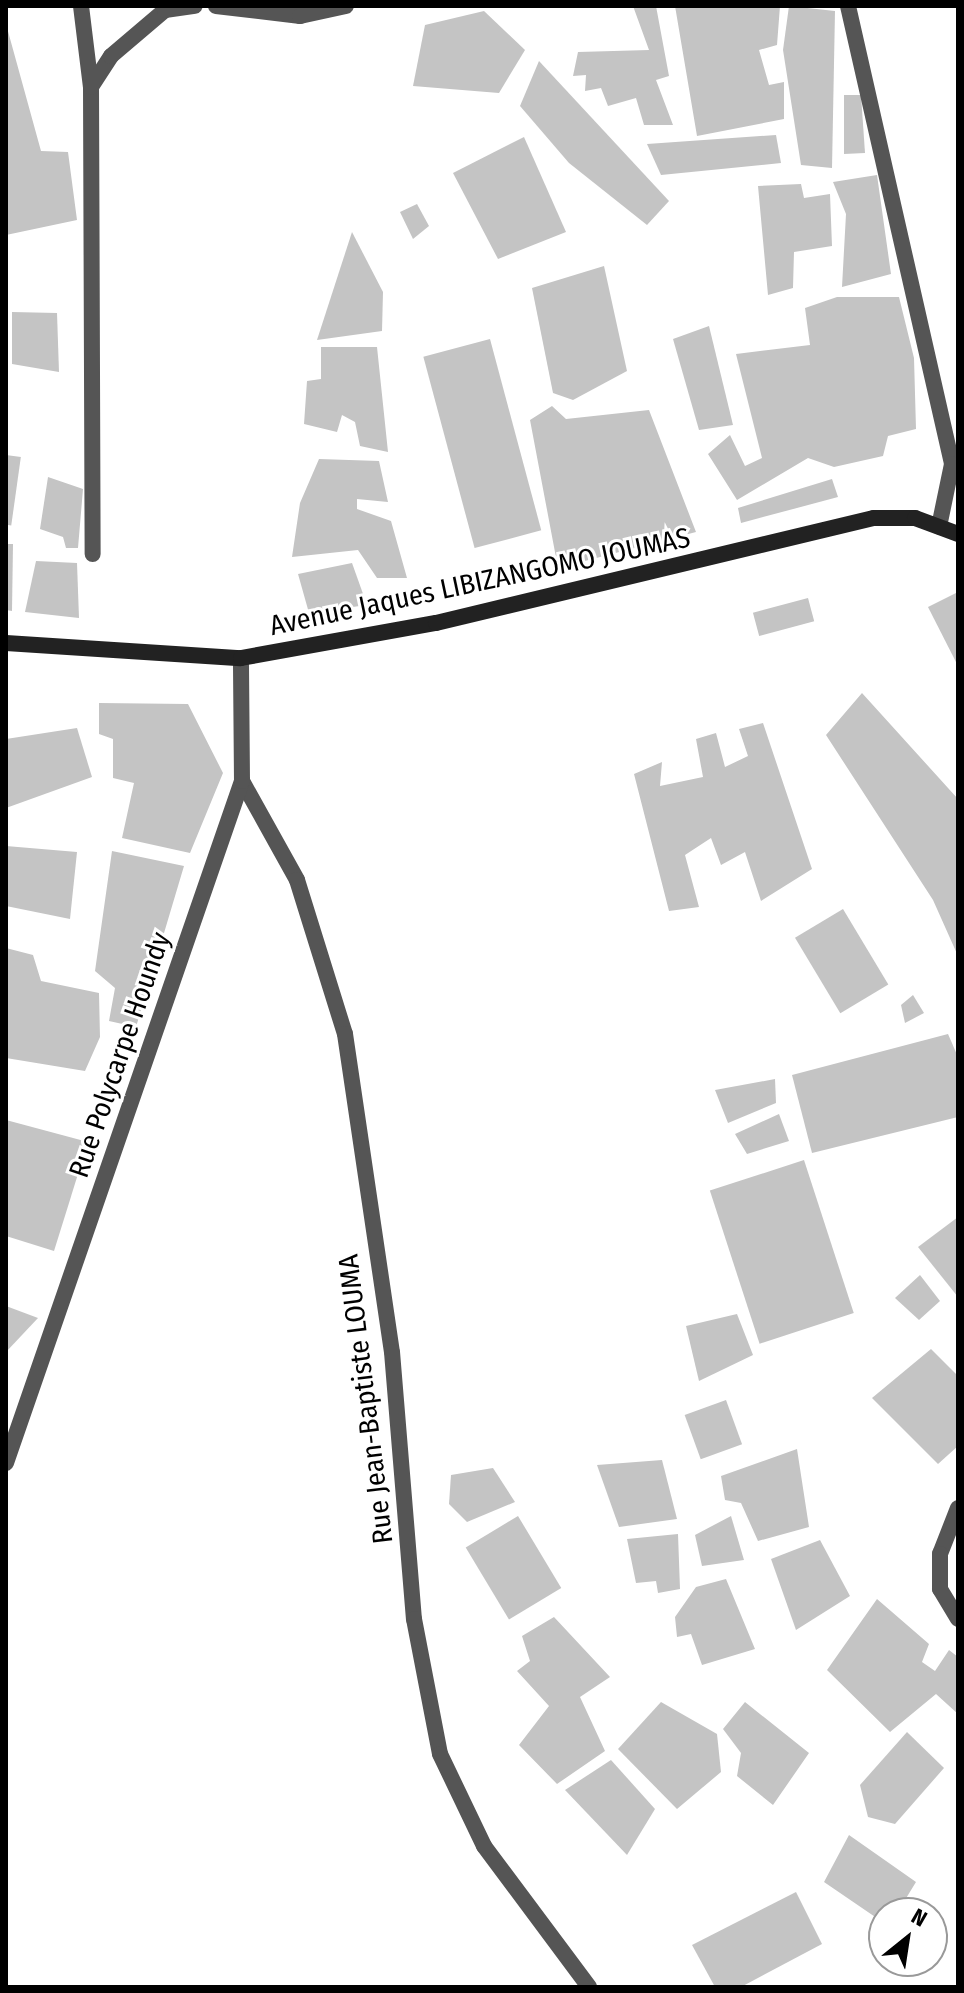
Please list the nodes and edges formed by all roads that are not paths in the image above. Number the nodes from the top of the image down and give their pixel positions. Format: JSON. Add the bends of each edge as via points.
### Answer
{"nodes":[{"id":1,"x":81,"y":6,"type":"edge"},
{"id":2,"x":195,"y":6,"type":"edge"},
{"id":3,"x":216,"y":6,"type":"edge"},
{"id":4,"x":346,"y":6,"type":"edge"},
{"id":5,"x":848,"y":6,"type":"edge"},
{"id":6,"x":91,"y":87,"type":"junction"},
{"id":7,"x":939,"y":527,"type":"junction"},
{"id":8,"x":958,"y":534,"type":"edge"},
{"id":9,"x":93,"y":554,"type":"dead end"},
{"id":10,"x":6,"y":643,"type":"edge"},
{"id":11,"x":241,"y":658,"type":"junction"},
{"id":12,"x":242,"y":781,"type":"junction"},
{"id":13,"x":10,"y":1437,"type":"edge"},
{"id":14,"x":6,"y":1463,"type":"edge"},
{"id":15,"x":958,"y":1508,"type":"edge"},
{"id":16,"x":958,"y":1619,"type":"edge"},
{"id":17,"x":589,"y":1987,"type":"edge"}],
"edges":[{"from":1,"to":6,"type":"street"},
{"from":2,"to":6,"type":"street","via":[[165,10],[111,56]]},
{"from":3,"to":4,"type":"street","via":[[300,16]]},
{"from":5,"to":7,"type":"street","via":[[952,464]]},
{"from":6,"to":9,"type":"street"},
{"from":7,"to":8,"type":"main road","name":"Avenue Jaques LIBIZANGOMO JOUMAS"},
{"from":7,"to":11,"type":"main road","name":"Avenue Jaques LIBIZANGOMO JOUMAS","via":[[874,518],[436,623]]},
{"from":10,"to":11,"type":"main road","name":"Avenue Jaques LIBIZANGOMO JOUMAS"},
{"from":11,"to":12,"type":"street","name":"Rue Polycarpe Houndy"},
{"from":12,"to":13,"type":"street","name":"Rue Polycarpe Houndy"},
{"from":12,"to":17,"type":"street","name":"Rue Jean-Baptiste LOUMA","via":[[297,880],[345,1034],[394,1365],[414,1619],[440,1754],[484,1846]]},
{"from":13,"to":14,"type":"street","name":"Rue Polycarpe Houndy"},
{"from":15,"to":16,"type":"street","via":[[940,1554],[940,1589]]}]}
